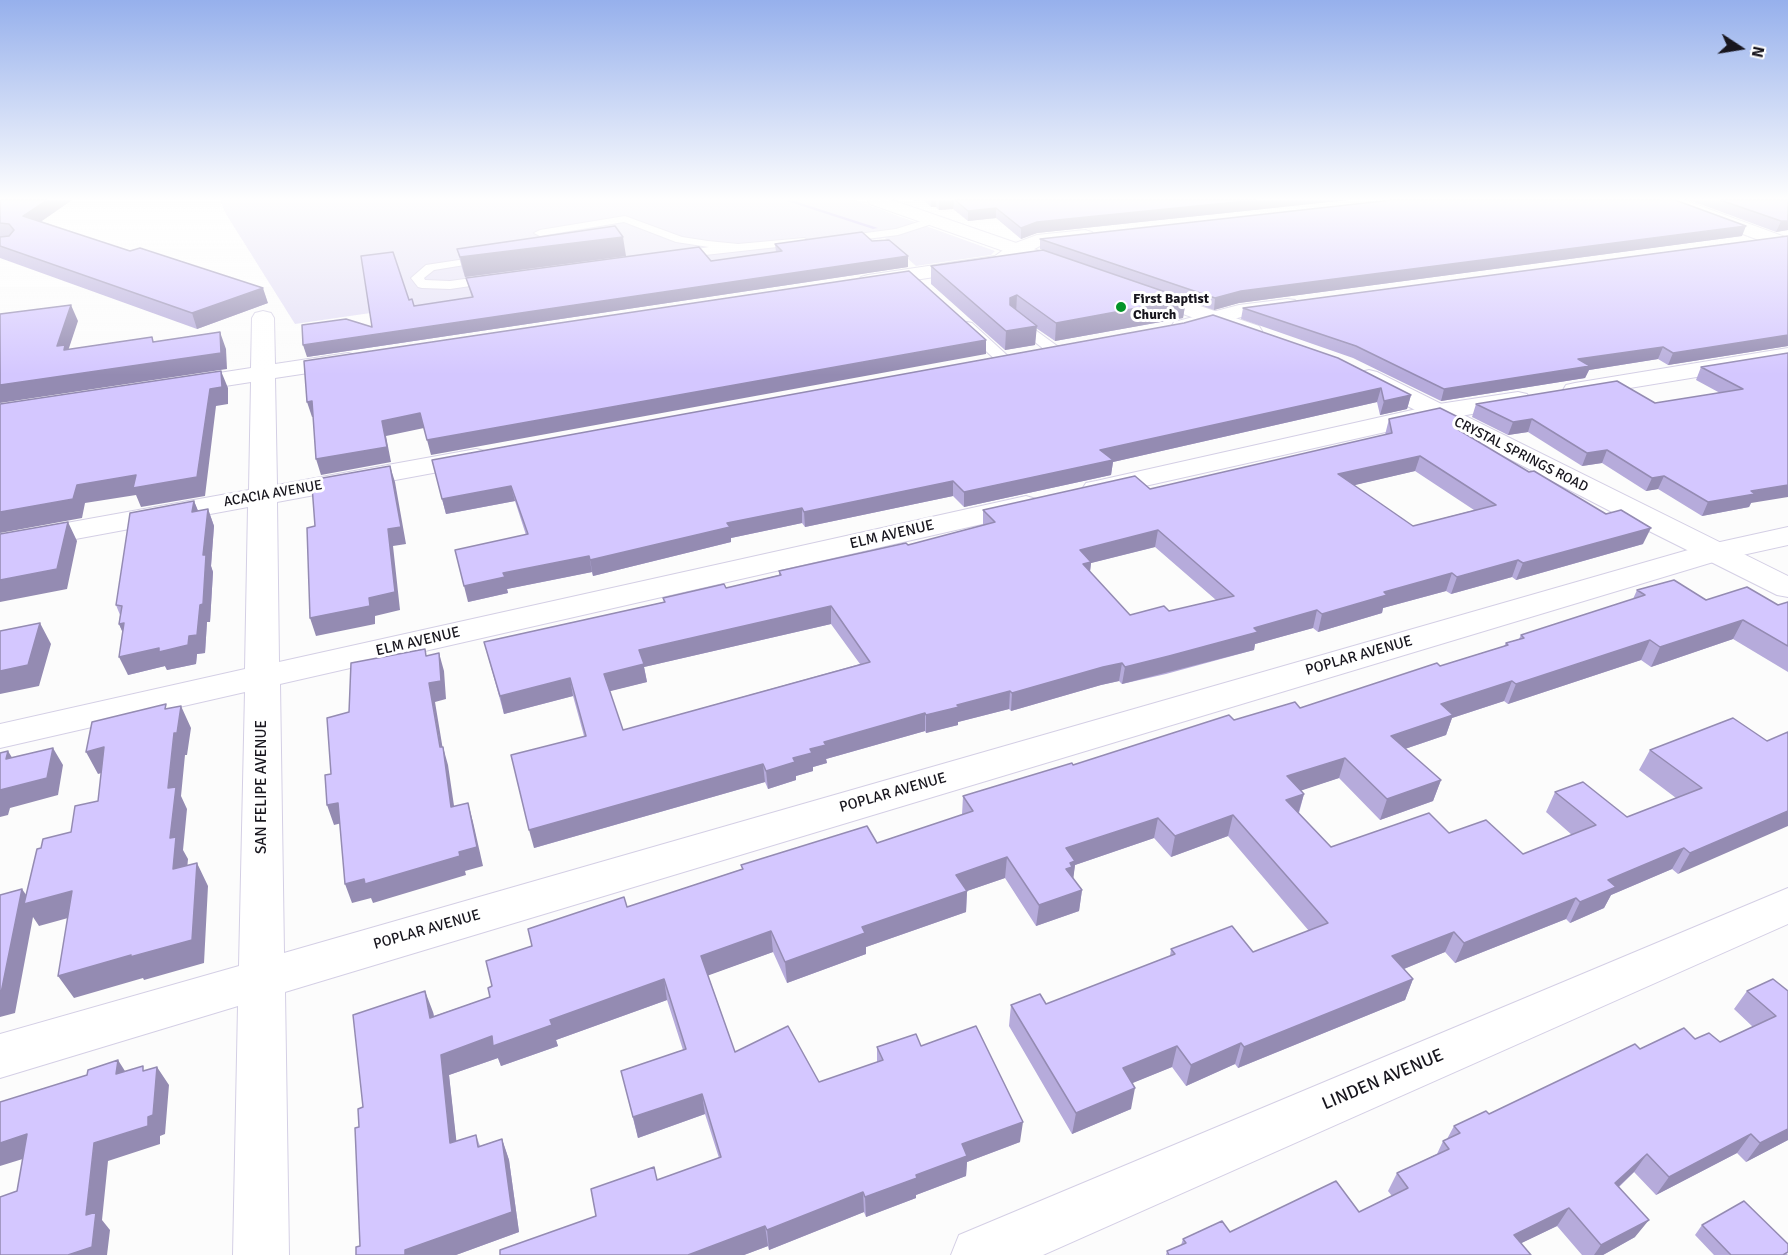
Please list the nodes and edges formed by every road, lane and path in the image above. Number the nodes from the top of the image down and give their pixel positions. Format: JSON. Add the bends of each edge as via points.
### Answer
{"nodes":[{"id":1,"x":487,"y":259,"type":"edge"},
{"id":2,"x":1004,"y":259,"type":"edge"},
{"id":3,"x":1044,"y":259,"type":"edge"},
{"id":4,"x":909,"y":274,"type":"junction"},
{"id":5,"x":508,"y":277,"type":"edge"},
{"id":6,"x":851,"y":283,"type":"edge"},
{"id":7,"x":926,"y":289,"type":"edge"},
{"id":8,"x":1310,"y":302,"type":"edge"},
{"id":9,"x":263,"y":318,"type":"dead end"},
{"id":10,"x":1215,"y":318,"type":"junction"},
{"id":11,"x":960,"y":320,"type":"edge"},
{"id":12,"x":1016,"y":320,"type":"edge"},
{"id":13,"x":1159,"y":331,"type":"edge"},
{"id":14,"x":1277,"y":340,"type":"edge"},
{"id":15,"x":1066,"y":349,"type":"joint"},
{"id":16,"x":1788,"y":355,"type":"edge"},
{"id":17,"x":369,"y":357,"type":"edge"},
{"id":18,"x":1004,"y":360,"type":"junction"},
{"id":19,"x":980,"y":364,"type":"edge"},
{"id":20,"x":1352,"y":369,"type":"edge"},
{"id":21,"x":263,"y":373,"type":"junction"},
{"id":22,"x":160,"y":389,"type":"edge"},
{"id":23,"x":1439,"y":412,"type":"junction"},
{"id":24,"x":498,"y":453,"type":"edge"},
{"id":25,"x":262,"y":496,"type":"junction"},
{"id":26,"x":1787,"y":537,"type":"edge"},
{"id":27,"x":0,"y":544,"type":"edge"},
{"id":28,"x":1713,"y":552,"type":"junction"},
{"id":29,"x":1788,"y":588,"type":"edge"},
{"id":30,"x":262,"y":677,"type":"junction"},
{"id":31,"x":0,"y":736,"type":"edge"},
{"id":32,"x":1788,"y":905,"type":"edge"},
{"id":33,"x":261,"y":979,"type":"junction"},
{"id":34,"x":0,"y":1056,"type":"edge"},
{"id":35,"x":261,"y":1255,"type":"edge"},
{"id":36,"x":978,"y":1255,"type":"edge"}],
"edges":[{"from":1,"to":5,"type":"lane","via":[[430,267],[417,278],[422,284],[450,285]]},
{"from":2,"to":4,"type":"street"},
{"from":3,"to":10,"type":"street"},
{"from":4,"to":6,"type":"street"},
{"from":4,"to":7,"type":"lane"},
{"from":8,"to":10,"type":"street"},
{"from":9,"to":21,"type":"street","name":"SAN FELIPE AVENUE"},
{"from":10,"to":13,"type":"street"},
{"from":10,"to":14,"type":"street"},
{"from":11,"to":18,"type":"lane"},
{"from":12,"to":15,"type":"lane"},
{"from":15,"to":18,"type":"street"},
{"from":16,"to":23,"type":"street","name":"ELM AVENUE"},
{"from":17,"to":21,"type":"street"},
{"from":18,"to":19,"type":"street"},
{"from":20,"to":23,"type":"street","name":"CRYSTAL SPRINGS ROAD"},
{"from":21,"to":22,"type":"street"},
{"from":21,"to":25,"type":"street","name":"SAN FELIPE AVENUE"},
{"from":23,"to":28,"type":"street","name":"CRYSTAL SPRINGS ROAD"},
{"from":23,"to":30,"type":"street","name":"ELM AVENUE"},
{"from":24,"to":25,"type":"street","name":"ACACIA AVENUE"},
{"from":25,"to":27,"type":"street","name":"ACACIA AVENUE"},
{"from":25,"to":30,"type":"street","name":"SAN FELIPE AVENUE"},
{"from":26,"to":28,"type":"street","name":"POPLAR AVENUE"},
{"from":28,"to":29,"type":"street","name":"CRYSTAL SPRINGS ROAD"},
{"from":28,"to":33,"type":"street","name":"POPLAR AVENUE"},
{"from":30,"to":31,"type":"street","name":"ELM AVENUE"},
{"from":30,"to":33,"type":"street","name":"SAN FELIPE AVENUE"},
{"from":32,"to":36,"type":"street","name":"LINDEN AVENUE"},
{"from":33,"to":34,"type":"street","name":"POPLAR AVENUE"},
{"from":33,"to":35,"type":"street","name":"SAN FELIPE AVENUE"}]}
